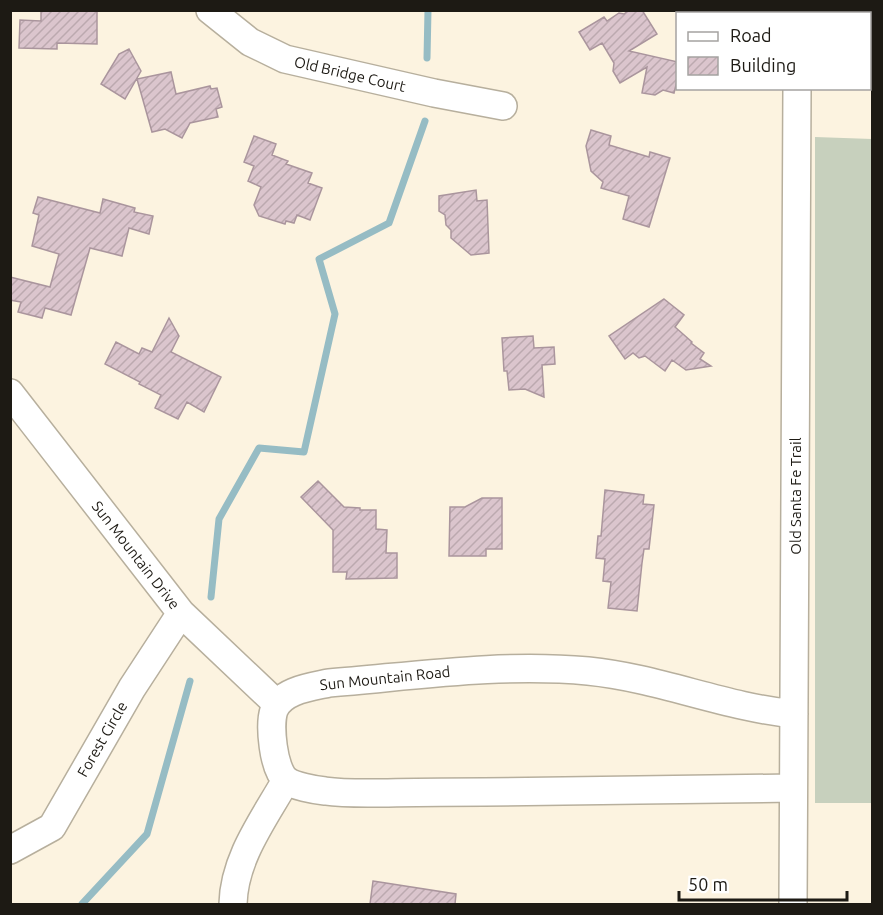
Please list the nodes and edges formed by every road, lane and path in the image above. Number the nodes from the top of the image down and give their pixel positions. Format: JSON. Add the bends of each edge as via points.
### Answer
{"nodes":[{"id":1,"x":210,"y":10,"type":"edge"},
{"id":2,"x":797,"y":90,"type":"edge"},
{"id":3,"x":503,"y":106,"type":"dead end"},
{"id":4,"x":10,"y":393,"type":"edge"},
{"id":5,"x":181,"y":613,"type":"junction"},
{"id":6,"x":277,"y":704,"type":"junction"},
{"id":7,"x":794,"y":714,"type":"junction"},
{"id":8,"x":286,"y":780,"type":"junction"},
{"id":9,"x":793,"y":788,"type":"junction"},
{"id":10,"x":10,"y":850,"type":"edge"},
{"id":11,"x":233,"y":904,"type":"edge"},
{"id":12,"x":794,"y":904,"type":"edge"}],
"edges":[{"from":1,"to":3,"type":"street","name":"Old Bridge Court","via":[[250,42],[285,59]]},
{"from":2,"to":7,"type":"street","name":"Old Santa Fe Trail"},
{"from":4,"to":5,"type":"street","name":"Sun Mountain Drive"},
{"from":5,"to":6,"type":"street","name":"Sun Mountain Drive"},
{"from":5,"to":10,"type":"street","name":"Forest Circle","via":[[132,688],[52,827]]},
{"from":6,"to":7,"type":"street","name":"Sun Mountain Road","via":[[291,693],[329,683],[528,668],[633,678],[762,711]]},
{"from":6,"to":8,"type":"street","via":[[272,715],[272,734],[276,764]]},
{"from":7,"to":9,"type":"street","name":"Old Santa Fe Trail"},
{"from":8,"to":9,"type":"street","via":[[326,791],[362,793]]},
{"from":8,"to":11,"type":"street","via":[[243,855]]},
{"from":9,"to":12,"type":"street","name":"Old Santa Fe Trail"}]}
